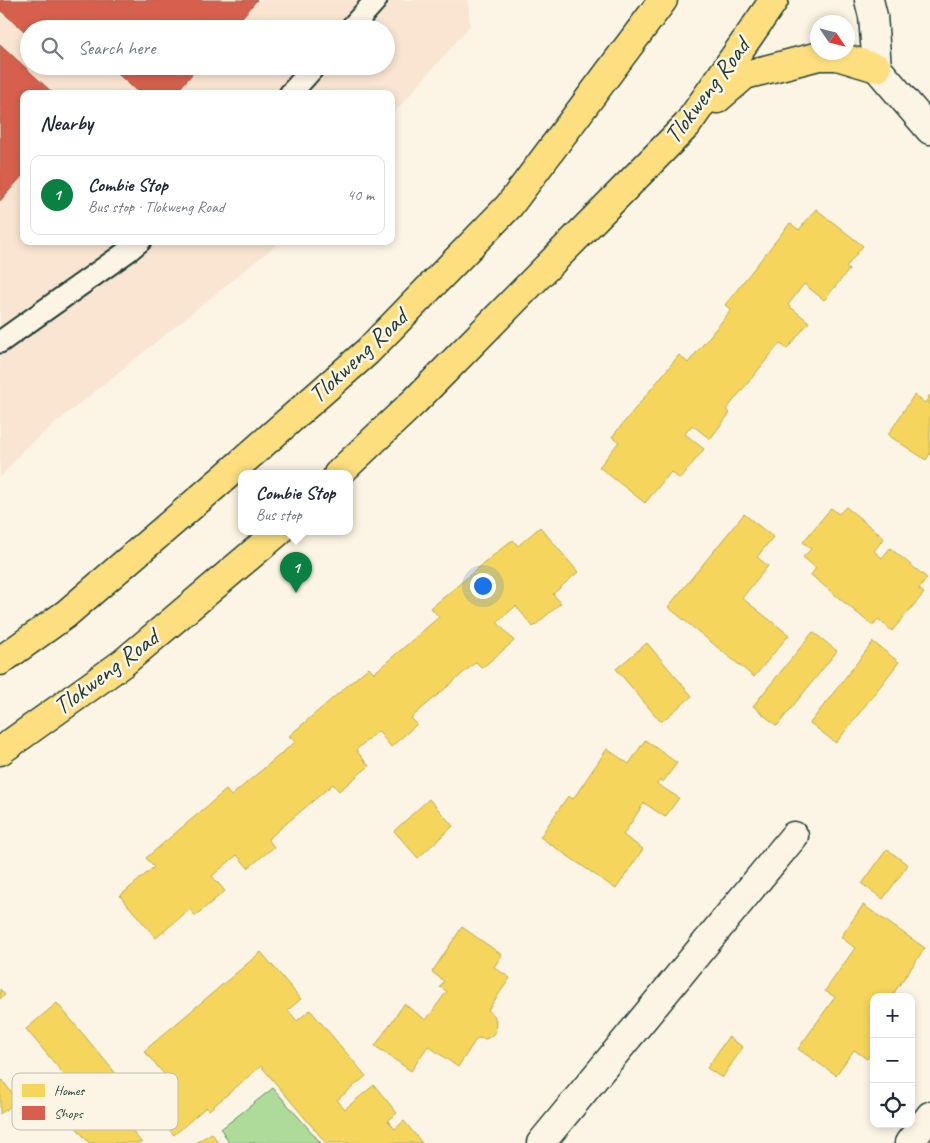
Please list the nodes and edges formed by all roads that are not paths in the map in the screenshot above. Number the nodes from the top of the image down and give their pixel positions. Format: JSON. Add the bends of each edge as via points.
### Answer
{"nodes":[{"id":1,"x":376,"y":0,"type":"edge"},
{"id":2,"x":774,"y":0,"type":"edge"},
{"id":3,"x":662,"y":1,"type":"edge"},
{"id":4,"x":875,"y":5,"type":"edge"},
{"id":5,"x":358,"y":20,"type":"edge"},
{"id":6,"x":877,"y":68,"type":"junction"},
{"id":7,"x":308,"y":75,"type":"edge"},
{"id":8,"x":294,"y":90,"type":"edge"},
{"id":9,"x":687,"y":125,"type":"junction"},
{"id":10,"x":930,"y":130,"type":"edge"},
{"id":11,"x":135,"y":245,"type":"edge"},
{"id":12,"x":0,"y":341,"type":"edge"},
{"id":13,"x":342,"y":470,"type":"edge"},
{"id":14,"x":274,"y":535,"type":"edge"},
{"id":15,"x":0,"y":661,"type":"edge"},
{"id":16,"x":0,"y":751,"type":"edge"},
{"id":17,"x":794,"y":836,"type":"dead end"},
{"id":18,"x":930,"y":1116,"type":"edge"},
{"id":19,"x":541,"y":1143,"type":"edge"},
{"id":20,"x":909,"y":1143,"type":"edge"}],
"edges":[{"from":1,"to":5,"type":"lane"},
{"from":2,"to":9,"type":"main road","name":"Tlokweng Road"},
{"from":3,"to":15,"type":"main road","name":"Tlokweng Road","via":[[509,206],[367,352],[66,614]]},
{"from":4,"to":6,"type":"street"},
{"from":6,"to":9,"type":"main road","via":[[837,56],[819,56],[766,68],[745,75]]},
{"from":6,"to":10,"type":"street"},
{"from":7,"to":8,"type":"lane"},
{"from":9,"to":13,"type":"main road","name":"Tlokweng Road","via":[[415,401]]},
{"from":11,"to":12,"type":"lane"},
{"from":14,"to":16,"type":"main road","name":"Tlokweng Road","via":[[123,663]]},
{"from":17,"to":19,"type":"street"},
{"from":18,"to":20,"type":"street"}]}
